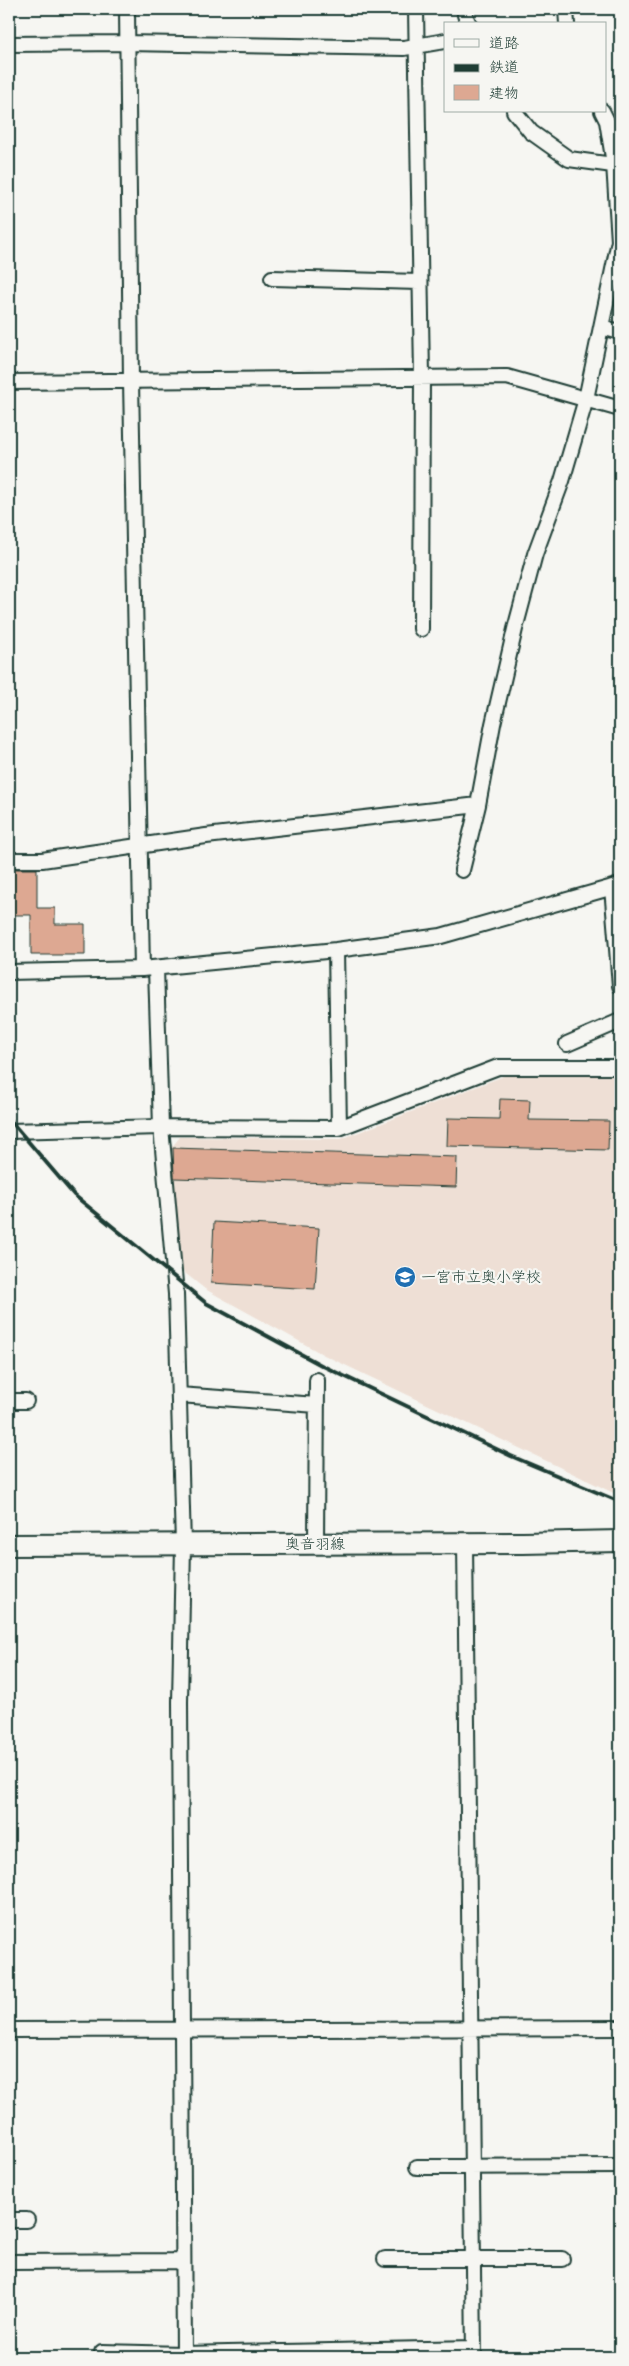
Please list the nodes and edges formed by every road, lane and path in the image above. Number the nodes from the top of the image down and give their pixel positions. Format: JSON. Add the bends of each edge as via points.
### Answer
{"nodes":[{"id":1,"x":127,"y":9,"type":"edge"},
{"id":2,"x":416,"y":9,"type":"edge"},
{"id":3,"x":466,"y":9,"type":"edge"},
{"id":4,"x":566,"y":9,"type":"edge"},
{"id":5,"x":467,"y":22,"type":"edge"},
{"id":6,"x":567,"y":22,"type":"edge"},
{"id":7,"x":444,"y":41,"type":"edge"},
{"id":8,"x":127,"y":43,"type":"junction"},
{"id":9,"x":9,"y":44,"type":"edge"},
{"id":10,"x":418,"y":44,"type":"junction"},
{"id":11,"x":515,"y":112,"type":"edge"},
{"id":12,"x":602,"y":112,"type":"edge"},
{"id":13,"x":617,"y":165,"type":"edge"},
{"id":14,"x":272,"y":278,"type":"dead end"},
{"id":15,"x":419,"y":282,"type":"junction"},
{"id":16,"x":601,"y":328,"type":"junction"},
{"id":17,"x":620,"y":332,"type":"edge"},
{"id":18,"x":422,"y":376,"type":"junction"},
{"id":19,"x":131,"y":381,"type":"junction"},
{"id":20,"x":9,"y":382,"type":"edge"},
{"id":21,"x":586,"y":400,"type":"junction"},
{"id":22,"x":620,"y":409,"type":"edge"},
{"id":23,"x":422,"y":629,"type":"dead end"},
{"id":24,"x":478,"y":805,"type":"junction"},
{"id":25,"x":139,"y":847,"type":"junction"},
{"id":26,"x":9,"y":860,"type":"edge"},
{"id":27,"x":462,"y":870,"type":"dead end"},
{"id":28,"x":616,"y":886,"type":"edge"},
{"id":29,"x":336,"y":950,"type":"junction"},
{"id":30,"x":149,"y":968,"type":"junction"},
{"id":31,"x":9,"y":972,"type":"edge"},
{"id":32,"x":620,"y":986,"type":"edge"},
{"id":33,"x":620,"y":1022,"type":"edge"},
{"id":34,"x":567,"y":1044,"type":"dead end"},
{"id":35,"x":620,"y":1067,"type":"edge"},
{"id":36,"x":161,"y":1128,"type":"junction"},
{"id":37,"x":338,"y":1128,"type":"junction"},
{"id":38,"x":9,"y":1131,"type":"edge"},
{"id":39,"x":317,"y":1380,"type":"dead end"},
{"id":40,"x":179,"y":1395,"type":"junction"},
{"id":41,"x":9,"y":1401,"type":"edge"},
{"id":42,"x":26,"y":1401,"type":"dead end"},
{"id":43,"x":317,"y":1405,"type":"junction"},
{"id":44,"x":620,"y":1540,"type":"edge"},
{"id":45,"x":465,"y":1543,"type":"junction"},
{"id":46,"x":316,"y":1544,"type":"junction"},
{"id":47,"x":9,"y":1545,"type":"edge"},
{"id":48,"x":183,"y":1545,"type":"junction"},
{"id":49,"x":182,"y":2028,"type":"junction"},
{"id":50,"x":470,"y":2028,"type":"junction"},
{"id":51,"x":620,"y":2028,"type":"edge"},
{"id":52,"x":9,"y":2030,"type":"edge"},
{"id":53,"x":472,"y":2166,"type":"junction"},
{"id":54,"x":620,"y":2166,"type":"edge"},
{"id":55,"x":417,"y":2167,"type":"dead end"},
{"id":56,"x":9,"y":2220,"type":"edge"},
{"id":57,"x":27,"y":2220,"type":"dead end"},
{"id":58,"x":385,"y":2259,"type":"dead end"},
{"id":59,"x":473,"y":2259,"type":"junction"},
{"id":60,"x":562,"y":2259,"type":"dead end"},
{"id":61,"x":183,"y":2261,"type":"junction"},
{"id":62,"x":9,"y":2262,"type":"edge"},
{"id":63,"x":102,"y":2352,"type":"dead end"},
{"id":64,"x":474,"y":2352,"type":"edge"},
{"id":65,"x":183,"y":2355,"type":"edge"}],
"edges":[{"from":1,"to":8,"type":"street"},
{"from":2,"to":10,"type":"street"},
{"from":3,"to":5,"type":"street"},
{"from":4,"to":6,"type":"street"},
{"from":7,"to":10,"type":"street"},
{"from":8,"to":9,"type":"street"},
{"from":8,"to":10,"type":"street","via":[[404,48]]},
{"from":8,"to":19,"type":"street"},
{"from":10,"to":15,"type":"street"},
{"from":11,"to":13,"type":"street","via":[[531,132],[569,159]]},
{"from":12,"to":13,"type":"street"},
{"from":13,"to":16,"type":"street","via":[[619,241]]},
{"from":14,"to":15,"type":"street"},
{"from":15,"to":18,"type":"street"},
{"from":16,"to":17,"type":"street"},
{"from":16,"to":21,"type":"street"},
{"from":18,"to":19,"type":"street"},
{"from":18,"to":21,"type":"street","via":[[507,376]]},
{"from":18,"to":23,"type":"street"},
{"from":19,"to":20,"type":"street"},
{"from":19,"to":25,"type":"street"},
{"from":21,"to":22,"type":"street"},
{"from":21,"to":24,"type":"street","via":[[562,481],[535,554],[493,724]]},
{"from":24,"to":25,"type":"street","via":[[206,836]]},
{"from":24,"to":27,"type":"street"},
{"from":25,"to":26,"type":"street","via":[[42,860]]},
{"from":25,"to":30,"type":"street"},
{"from":28,"to":29,"type":"street","via":[[441,936]]},
{"from":28,"to":32,"type":"street"},
{"from":29,"to":30,"type":"street"},
{"from":29,"to":37,"type":"street"},
{"from":30,"to":31,"type":"street"},
{"from":30,"to":36,"type":"street"},
{"from":33,"to":34,"type":"street"},
{"from":35,"to":37,"type":"street","via":[[498,1067]]},
{"from":36,"to":37,"type":"street"},
{"from":36,"to":38,"type":"street"},
{"from":36,"to":40,"type":"street","via":[[176,1294]]},
{"from":39,"to":43,"type":"street"},
{"from":40,"to":43,"type":"street"},
{"from":40,"to":48,"type":"street"},
{"from":41,"to":42,"type":"street"},
{"from":43,"to":46,"type":"street"},
{"from":44,"to":45,"type":"main road","name":"奥音羽線"},
{"from":45,"to":46,"type":"main road","name":"奥音羽線"},
{"from":45,"to":50,"type":"street"},
{"from":46,"to":48,"type":"main road","name":"奥音羽線"},
{"from":47,"to":48,"type":"main road","name":"奥音羽線"},
{"from":48,"to":49,"type":"street","via":[[180,1702]]},
{"from":49,"to":50,"type":"street"},
{"from":49,"to":52,"type":"street"},
{"from":49,"to":61,"type":"street"},
{"from":50,"to":51,"type":"street"},
{"from":50,"to":53,"type":"street"},
{"from":53,"to":54,"type":"street"},
{"from":53,"to":55,"type":"street"},
{"from":53,"to":59,"type":"street"},
{"from":56,"to":57,"type":"street"},
{"from":58,"to":59,"type":"street"},
{"from":59,"to":60,"type":"street"},
{"from":59,"to":64,"type":"street"},
{"from":61,"to":62,"type":"street"},
{"from":61,"to":65,"type":"street"},
{"from":63,"to":65,"type":"street"},
{"from":64,"to":65,"type":"street"}]}
